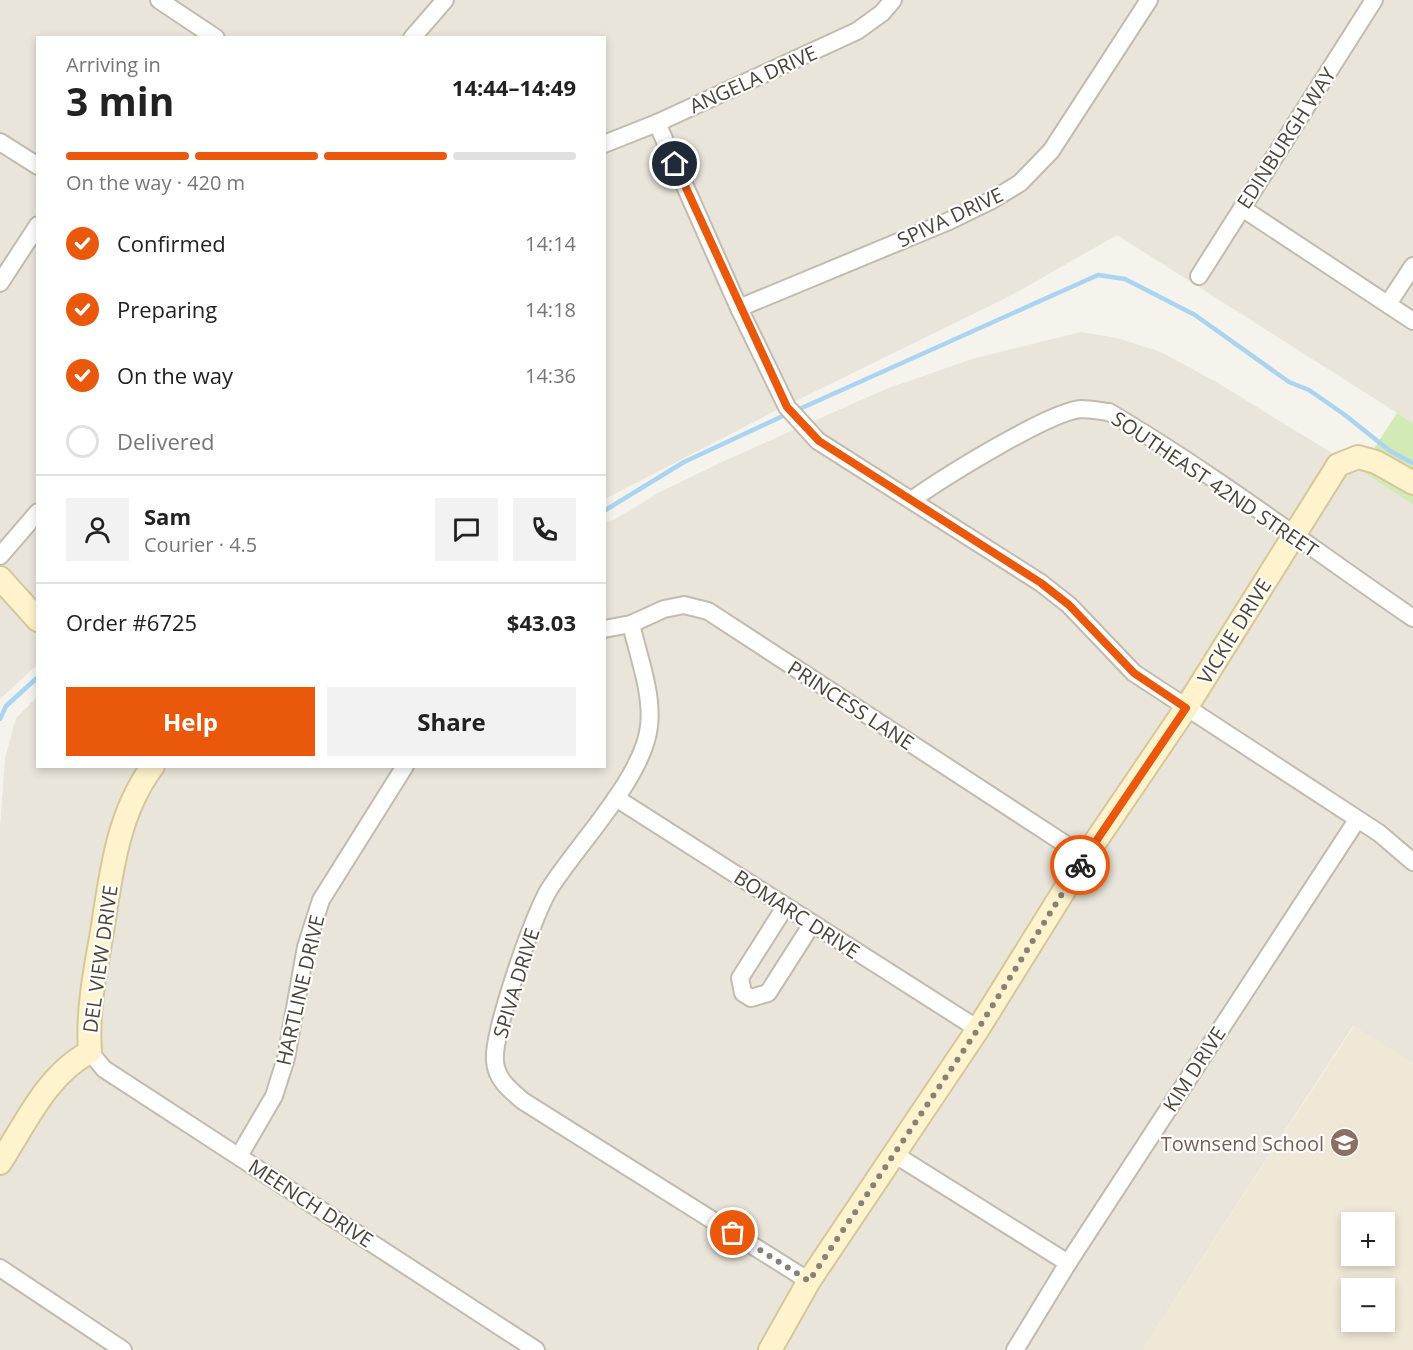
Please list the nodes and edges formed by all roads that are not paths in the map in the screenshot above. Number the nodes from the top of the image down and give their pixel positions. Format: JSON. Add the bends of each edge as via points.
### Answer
{"nodes":[{"id":1,"x":159,"y":0,"type":"edge"},
{"id":2,"x":446,"y":0,"type":"edge"},
{"id":3,"x":893,"y":0,"type":"edge"},
{"id":4,"x":1149,"y":0,"type":"edge"},
{"id":5,"x":1374,"y":0,"type":"edge"},
{"id":6,"x":213,"y":36,"type":"edge"},
{"id":7,"x":414,"y":36,"type":"edge"},
{"id":8,"x":657,"y":123,"type":"junction"},
{"id":9,"x":0,"y":142,"type":"edge"},
{"id":10,"x":606,"y":143,"type":"edge"},
{"id":11,"x":36,"y":165,"type":"edge"},
{"id":12,"x":1242,"y":208,"type":"junction"},
{"id":13,"x":36,"y":228,"type":"edge"},
{"id":14,"x":1413,"y":266,"type":"edge"},
{"id":15,"x":1199,"y":276,"type":"dead end"},
{"id":16,"x":0,"y":283,"type":"edge"},
{"id":17,"x":1388,"y":304,"type":"junction"},
{"id":18,"x":739,"y":308,"type":"junction"},
{"id":19,"x":1413,"y":321,"type":"edge"},
{"id":20,"x":1413,"y":483,"type":"edge"},
{"id":21,"x":913,"y":499,"type":"junction"},
{"id":22,"x":36,"y":514,"type":"edge"},
{"id":23,"x":1293,"y":536,"type":"junction"},
{"id":24,"x":0,"y":556,"type":"edge"},
{"id":25,"x":0,"y":578,"type":"edge"},
{"id":26,"x":36,"y":618,"type":"edge"},
{"id":27,"x":1413,"y":618,"type":"edge"},
{"id":28,"x":631,"y":624,"type":"junction"},
{"id":29,"x":606,"y":629,"type":"edge"},
{"id":30,"x":1186,"y":708,"type":"junction"},
{"id":31,"x":152,"y":768,"type":"edge"},
{"id":32,"x":404,"y":768,"type":"edge"},
{"id":33,"x":616,"y":798,"type":"junction"},
{"id":34,"x":1357,"y":820,"type":"junction"},
{"id":35,"x":1085,"y":857,"type":"junction"},
{"id":36,"x":1413,"y":862,"type":"edge"},
{"id":37,"x":785,"y":907,"type":"junction"},
{"id":38,"x":812,"y":924,"type":"junction"},
{"id":39,"x":978,"y":1029,"type":"junction"},
{"id":40,"x":90,"y":1052,"type":"junction"},
{"id":41,"x":894,"y":1154,"type":"junction"},
{"id":42,"x":239,"y":1156,"type":"junction"},
{"id":43,"x":0,"y":1162,"type":"edge"},
{"id":44,"x":1068,"y":1263,"type":"junction"},
{"id":45,"x":0,"y":1268,"type":"edge"},
{"id":46,"x":809,"y":1281,"type":"junction"},
{"id":47,"x":120,"y":1349,"type":"edge"},
{"id":48,"x":536,"y":1350,"type":"edge"},
{"id":49,"x":770,"y":1350,"type":"edge"},
{"id":50,"x":1015,"y":1350,"type":"edge"}],
"edges":[{"from":1,"to":6,"type":"street"},
{"from":2,"to":7,"type":"street"},
{"from":3,"to":8,"type":"street","name":"ANGELA DRIVE","via":[[857,31]]},
{"from":4,"to":18,"type":"street","name":"SPIVA DRIVE","via":[[1052,151],[1020,183],[949,221]]},
{"from":5,"to":12,"type":"street","name":"EDINBURGH WAY"},
{"from":8,"to":10,"type":"street","name":"ANGELA DRIVE"},
{"from":8,"to":18,"type":"street"},
{"from":9,"to":11,"type":"street"},
{"from":12,"to":15,"type":"street","name":"EDINBURGH WAY"},
{"from":12,"to":17,"type":"street"},
{"from":13,"to":16,"type":"street"},
{"from":14,"to":17,"type":"street"},
{"from":17,"to":19,"type":"street"},
{"from":18,"to":21,"type":"street","via":[[787,407],[819,441]]},
{"from":20,"to":23,"type":"street","name":"VICKIE DRIVE","via":[[1376,462],[1358,457],[1338,465]]},
{"from":21,"to":23,"type":"street","name":"SOUTHEAST 42ND STREET","via":[[1054,417],[1080,409],[1109,412],[1258,508]]},
{"from":21,"to":30,"type":"street","via":[[1041,583],[1069,605],[1134,673]]},
{"from":22,"to":24,"type":"street"},
{"from":23,"to":27,"type":"street","name":"SOUTHEAST 42ND STREET"},
{"from":23,"to":30,"type":"street","name":"VICKIE DRIVE"},
{"from":25,"to":26,"type":"street"},
{"from":28,"to":29,"type":"street","name":"PRINCESS LANE"},
{"from":28,"to":33,"type":"street","name":"SPIVA DRIVE","via":[[648,703],[649,727],[642,752]]},
{"from":28,"to":35,"type":"street","name":"PRINCESS LANE","via":[[684,605],[708,611]]},
{"from":30,"to":34,"type":"street"},
{"from":30,"to":35,"type":"street","name":"VICKIE DRIVE"},
{"from":31,"to":40,"type":"street","name":"DEL VIEW DRIVE","via":[[128,808],[115,853],[88,1025]]},
{"from":32,"to":42,"type":"street","name":"HARTLINE DRIVE","via":[[321,900],[306,947],[286,1058],[273,1096]]},
{"from":33,"to":37,"type":"street","name":"BOMARC DRIVE"},
{"from":33,"to":46,"type":"street","name":"SPIVA DRIVE","via":[[549,889],[530,931],[499,1028],[495,1061],[503,1084],[532,1107]]},
{"from":34,"to":36,"type":"street","via":[[1379,832]]},
{"from":34,"to":44,"type":"street","name":"KIM DRIVE"},
{"from":35,"to":39,"type":"street","name":"VICKIE DRIVE"},
{"from":37,"to":38,"type":"street","name":"BOMARC DRIVE"},
{"from":37,"to":38,"type":"street","via":[[740,978],[743,993],[751,998],[768,993]]},
{"from":38,"to":39,"type":"street","name":"BOMARC DRIVE"},
{"from":39,"to":41,"type":"street","name":"VICKIE DRIVE"},
{"from":40,"to":42,"type":"street","name":"MEENCH DRIVE","via":[[104,1070]]},
{"from":40,"to":43,"type":"street","name":"DEL VIEW DRIVE","via":[[55,1076]]},
{"from":41,"to":44,"type":"street"},
{"from":41,"to":46,"type":"street","name":"VICKIE DRIVE"},
{"from":42,"to":48,"type":"street","name":"MEENCH DRIVE"},
{"from":44,"to":50,"type":"street","name":"KIM DRIVE"},
{"from":45,"to":47,"type":"street"},
{"from":46,"to":49,"type":"street","name":"VICKIE DRIVE"}]}
